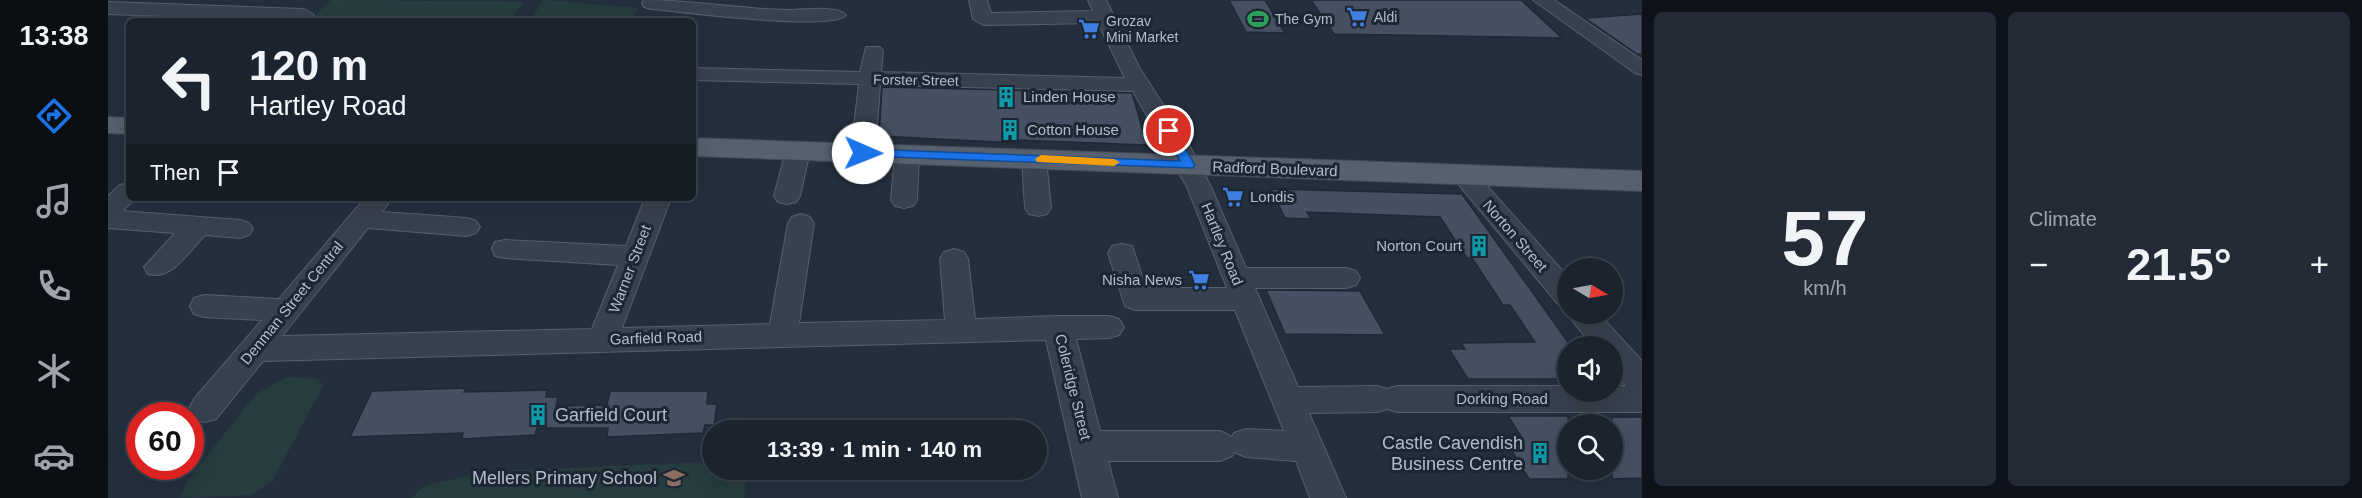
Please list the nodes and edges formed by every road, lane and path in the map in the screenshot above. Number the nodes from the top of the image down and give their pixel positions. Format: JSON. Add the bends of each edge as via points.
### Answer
{"nodes":[{"id":1,"x":320,"y":0,"type":"edge"},
{"id":2,"x":978,"y":0,"type":"edge"},
{"id":3,"x":1542,"y":0,"type":"edge"},
{"id":4,"x":651,"y":3,"type":"dead end"},
{"id":5,"x":703,"y":4,"type":"edge"},
{"id":6,"x":108,"y":8,"type":"edge"},
{"id":7,"x":787,"y":8,"type":"edge"},
{"id":8,"x":1101,"y":9,"type":"edge"},
{"id":9,"x":836,"y":15,"type":"dead end"},
{"id":10,"x":300,"y":18,"type":"edge"},
{"id":11,"x":873,"y":51,"type":"dead end"},
{"id":12,"x":1642,"y":69,"type":"edge"},
{"id":13,"x":696,"y":74,"type":"edge"},
{"id":14,"x":870,"y":79,"type":"junction"},
{"id":15,"x":1139,"y":85,"type":"junction"},
{"id":16,"x":108,"y":125,"type":"edge"},
{"id":17,"x":126,"y":126,"type":"edge"},
{"id":18,"x":696,"y":147,"type":"edge"},
{"id":19,"x":798,"y":151,"type":"junction"},
{"id":20,"x":863,"y":153,"type":"junction"},
{"id":21,"x":907,"y":154,"type":"junction"},
{"id":22,"x":1034,"y":159,"type":"junction"},
{"id":23,"x":1189,"y":165,"type":"junction"},
{"id":24,"x":1464,"y":175,"type":"junction"},
{"id":25,"x":1642,"y":181,"type":"edge"},
{"id":26,"x":126,"y":194,"type":"edge"},
{"id":27,"x":787,"y":196,"type":"dead end"},
{"id":28,"x":904,"y":200,"type":"dead end"},
{"id":29,"x":377,"y":201,"type":"edge"},
{"id":30,"x":657,"y":201,"type":"edge"},
{"id":31,"x":1038,"y":208,"type":"dead end"},
{"id":32,"x":108,"y":210,"type":"edge"},
{"id":33,"x":108,"y":219,"type":"edge"},
{"id":34,"x":362,"y":219,"type":"junction"},
{"id":35,"x":198,"y":226,"type":"junction"},
{"id":36,"x":240,"y":228,"type":"dead end"},
{"id":37,"x":450,"y":231,"type":"dead end"},
{"id":38,"x":805,"y":239,"type":"dead end"},
{"id":39,"x":505,"y":250,"type":"dead end"},
{"id":40,"x":1122,"y":253,"type":"dead end"},
{"id":41,"x":636,"y":256,"type":"junction"},
{"id":42,"x":956,"y":260,"type":"dead end"},
{"id":43,"x":158,"y":267,"type":"dead end"},
{"id":44,"x":1346,"y":278,"type":"dead end"},
{"id":45,"x":1557,"y":284,"type":"edge"},
{"id":46,"x":1240,"y":289,"type":"junction"},
{"id":47,"x":204,"y":306,"type":"dead end"},
{"id":48,"x":285,"y":310,"type":"junction"},
{"id":49,"x":1591,"y":324,"type":"edge"},
{"id":50,"x":1058,"y":327,"type":"junction"},
{"id":51,"x":1109,"y":327,"type":"dead end"},
{"id":52,"x":961,"y":329,"type":"junction"},
{"id":53,"x":783,"y":334,"type":"junction"},
{"id":54,"x":1602,"y":336,"type":"edge"},
{"id":55,"x":603,"y":339,"type":"junction"},
{"id":56,"x":254,"y":349,"type":"junction"},
{"id":57,"x":1623,"y":360,"type":"edge"},
{"id":58,"x":1642,"y":382,"type":"edge"},
{"id":59,"x":1642,"y":399,"type":"edge"},
{"id":60,"x":1286,"y":400,"type":"junction"},
{"id":61,"x":205,"y":409,"type":"dead end"},
{"id":62,"x":1087,"y":446,"type":"junction"},
{"id":63,"x":1305,"y":447,"type":"junction"},
{"id":64,"x":1100,"y":498,"type":"edge"},
{"id":65,"x":1328,"y":498,"type":"edge"}],
"edges":[{"from":1,"to":10,"type":"street"},
{"from":2,"to":8,"type":"street","via":[[983,19]]},
{"from":3,"to":12,"type":"street"},
{"from":4,"to":5,"type":"street"},
{"from":5,"to":7,"type":"street"},
{"from":6,"to":10,"type":"street"},
{"from":7,"to":9,"type":"street"},
{"from":8,"to":15,"type":"street","name":"Hartley Road"},
{"from":11,"to":14,"type":"street"},
{"from":13,"to":14,"type":"street","name":"Forster Street"},
{"from":14,"to":15,"type":"street","name":"Forster Street"},
{"from":14,"to":20,"type":"street"},
{"from":15,"to":23,"type":"street","name":"Hartley Road"},
{"from":16,"to":17,"type":"main road"},
{"from":18,"to":19,"type":"main road","name":"Radford Boulevard"},
{"from":19,"to":20,"type":"main road","name":"Radford Boulevard"},
{"from":19,"to":27,"type":"street"},
{"from":20,"to":21,"type":"main road","name":"Radford Boulevard"},
{"from":21,"to":22,"type":"main road","name":"Radford Boulevard"},
{"from":21,"to":28,"type":"street"},
{"from":22,"to":23,"type":"main road","name":"Radford Boulevard"},
{"from":22,"to":31,"type":"street"},
{"from":23,"to":24,"type":"main road","name":"Radford Boulevard"},
{"from":23,"to":46,"type":"street","name":"Hartley Road"},
{"from":24,"to":25,"type":"main road","name":"Radford Boulevard"},
{"from":24,"to":45,"type":"street","name":"Norton Street"},
{"from":26,"to":32,"type":"street"},
{"from":29,"to":34,"type":"street","name":"Denman Street Central"},
{"from":30,"to":41,"type":"street","name":"Warner Street"},
{"from":33,"to":35,"type":"street"},
{"from":34,"to":37,"type":"street"},
{"from":34,"to":48,"type":"street","name":"Denman Street Central"},
{"from":35,"to":36,"type":"street"},
{"from":35,"to":43,"type":"street"},
{"from":38,"to":53,"type":"street"},
{"from":39,"to":41,"type":"street"},
{"from":40,"to":46,"type":"street","via":[[1135,299]]},
{"from":41,"to":55,"type":"street","name":"Warner Street"},
{"from":42,"to":52,"type":"street"},
{"from":44,"to":46,"type":"street"},
{"from":46,"to":60,"type":"street","name":"Hartley Road"},
{"from":47,"to":48,"type":"street"},
{"from":48,"to":56,"type":"street","name":"Denman Street Central"},
{"from":49,"to":54,"type":"street"},
{"from":50,"to":51,"type":"street","name":"Coleridge Street"},
{"from":50,"to":52,"type":"street","name":"Garfield Road"},
{"from":50,"to":62,"type":"street","name":"Coleridge Street"},
{"from":52,"to":53,"type":"street","name":"Garfield Road"},
{"from":53,"to":55,"type":"street","name":"Garfield Road"},
{"from":55,"to":56,"type":"street","name":"Garfield Road"},
{"from":56,"to":61,"type":"street","name":"Denman Street Central"},
{"from":57,"to":58,"type":"street"},
{"from":59,"to":60,"type":"street","name":"Dorking Road"},
{"from":60,"to":63,"type":"street","name":"Hartley Road"},
{"from":62,"to":63,"type":"street"},
{"from":62,"to":64,"type":"street","name":"Coleridge Street"},
{"from":63,"to":65,"type":"street","name":"Hartley Road"}]}
